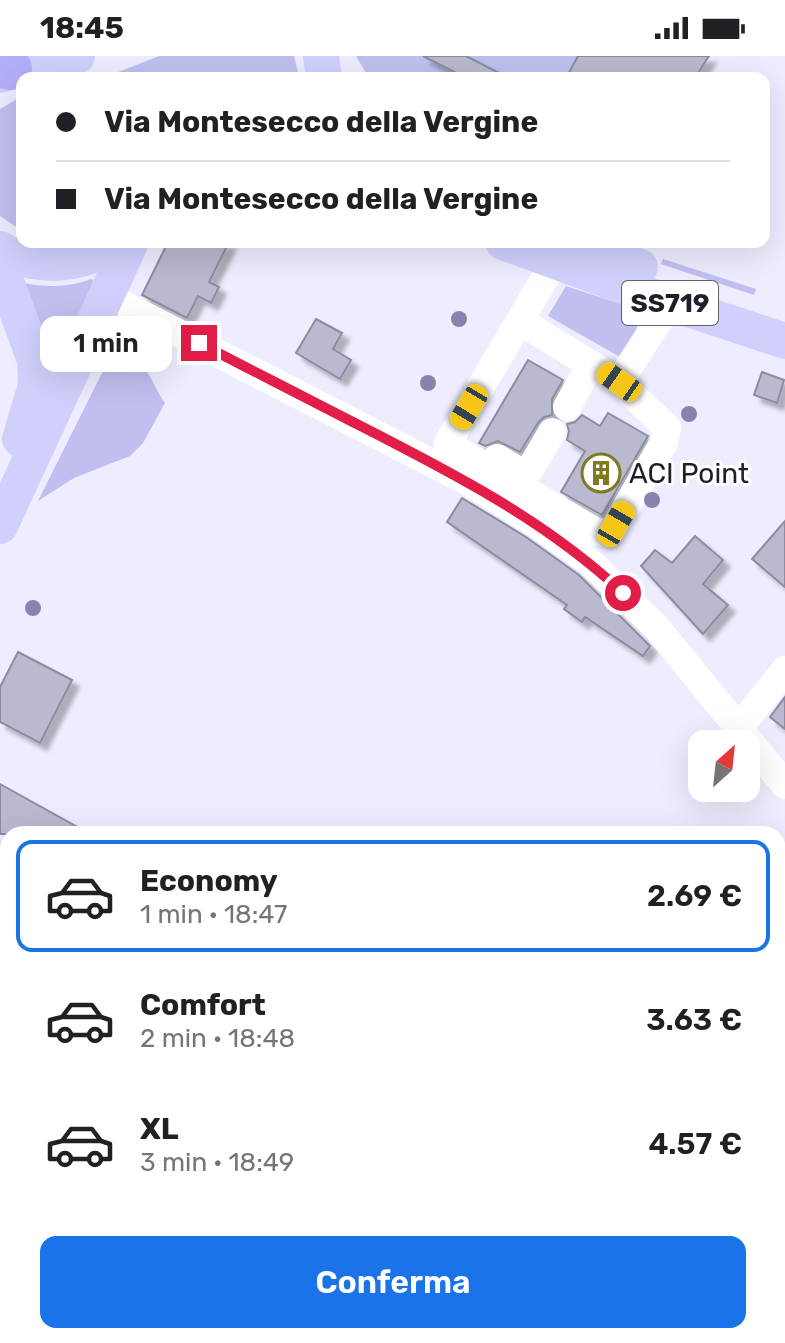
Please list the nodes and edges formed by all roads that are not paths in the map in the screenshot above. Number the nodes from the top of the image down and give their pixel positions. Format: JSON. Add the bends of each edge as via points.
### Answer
{"nodes":[{"id":1,"x":77,"y":56,"type":"edge"},
{"id":2,"x":4,"y":70,"type":"edge"},
{"id":3,"x":102,"y":248,"type":"edge"},
{"id":4,"x":128,"y":248,"type":"edge"},
{"id":5,"x":541,"y":248,"type":"edge"},
{"id":6,"x":0,"y":249,"type":"edge"},
{"id":7,"x":567,"y":252,"type":"edge"},
{"id":8,"x":0,"y":265,"type":"edge"},
{"id":9,"x":106,"y":296,"type":"junction"},
{"id":10,"x":670,"y":303,"type":"junction"},
{"id":11,"x":785,"y":317,"type":"edge"},
{"id":12,"x":520,"y":321,"type":"junction"},
{"id":13,"x":785,"y":341,"type":"edge"},
{"id":14,"x":591,"y":364,"type":"junction"},
{"id":15,"x":484,"y":382,"type":"junction"},
{"id":16,"x":619,"y":382,"type":"junction"},
{"id":17,"x":567,"y":407,"type":"dead end"},
{"id":18,"x":552,"y":432,"type":"dead end"},
{"id":19,"x":441,"y":454,"type":"junction"},
{"id":20,"x":0,"y":509,"type":"edge"},
{"id":21,"x":0,"y":526,"type":"edge"},
{"id":22,"x":785,"y":670,"type":"edge"},
{"id":23,"x":738,"y":729,"type":"junction"},
{"id":24,"x":785,"y":785,"type":"edge"}],
"edges":[{"from":1,"to":2,"type":"main road"},
{"from":3,"to":6,"type":"main road","via":[[83,259],[56,263]]},
{"from":4,"to":9,"type":"main road"},
{"from":5,"to":7,"type":"main road","number":"SS719"},
{"from":7,"to":10,"type":"main road","number":"SS719"},
{"from":7,"to":11,"type":"main road","number":"SS719","via":[[657,273]]},
{"from":7,"to":12,"type":"street"},
{"from":8,"to":20,"type":"main road","via":[[32,347],[36,372]]},
{"from":9,"to":19,"type":"street"},
{"from":9,"to":21,"type":"main road"},
{"from":10,"to":13,"type":"main road","number":"SS719"},
{"from":10,"to":16,"type":"street"},
{"from":12,"to":14,"type":"street"},
{"from":12,"to":15,"type":"street"},
{"from":14,"to":16,"type":"street"},
{"from":14,"to":17,"type":"street"},
{"from":15,"to":18,"type":"street","via":[[487,400],[472,434],[479,447],[524,472]]},
{"from":15,"to":19,"type":"street"},
{"from":16,"to":19,"type":"street","via":[[668,433],[608,533],[596,532]]},
{"from":19,"to":23,"type":"street","via":[[590,562],[656,627]]},
{"from":22,"to":23,"type":"street"},
{"from":23,"to":24,"type":"street"}]}
